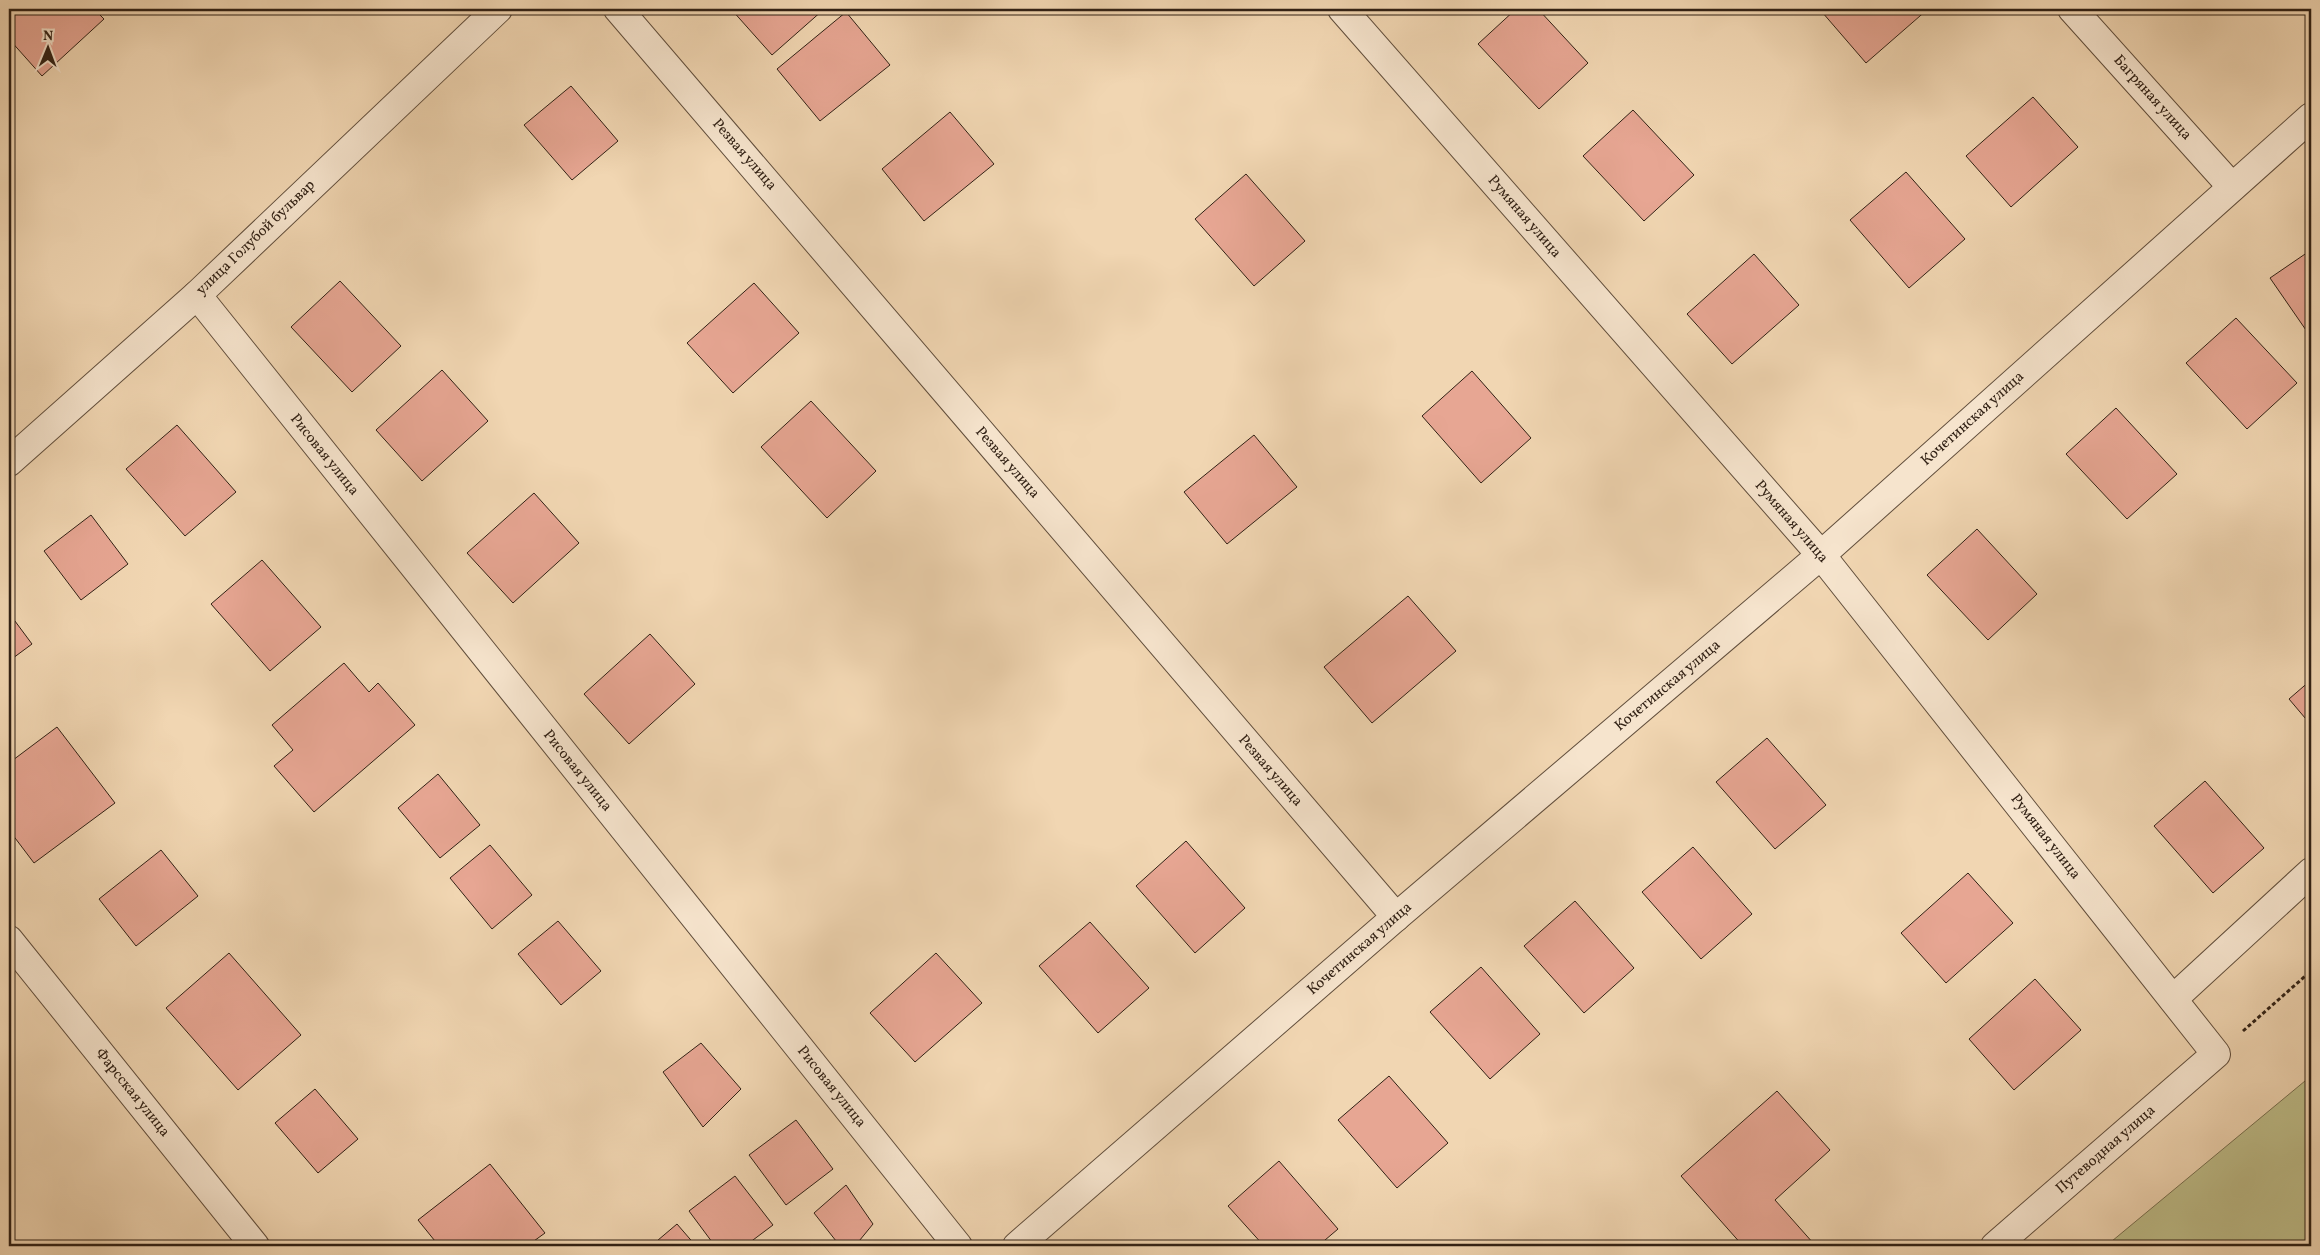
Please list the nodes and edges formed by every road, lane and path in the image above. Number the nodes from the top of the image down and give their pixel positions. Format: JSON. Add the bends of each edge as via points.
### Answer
{"nodes":[{"id":1,"x":498,"y":9,"type":"edge"},
{"id":2,"x":618,"y":9,"type":"edge"},
{"id":3,"x":1342,"y":9,"type":"edge"},
{"id":4,"x":2072,"y":9,"type":"edge"},
{"id":5,"x":2311,"y":117,"type":"edge"},
{"id":6,"x":2232,"y":187,"type":"junction"},
{"id":7,"x":197,"y":295,"type":"junction"},
{"id":8,"x":9,"y":462,"type":"edge"},
{"id":9,"x":1820,"y":555,"type":"junction"},
{"id":10,"x":2311,"y":872,"type":"edge"},
{"id":11,"x":1396,"y":917,"type":"junction"},
{"id":12,"x":9,"y":940,"type":"edge"},
{"id":13,"x":2311,"y":971,"type":"edge"},
{"id":14,"x":2173,"y":999,"type":"junction"},
{"id":15,"x":2216,"y":1054,"type":"junction"},
{"id":16,"x":255,"y":1246,"type":"edge"},
{"id":17,"x":958,"y":1246,"type":"edge"},
{"id":18,"x":1017,"y":1246,"type":"edge"},
{"id":19,"x":1995,"y":1246,"type":"edge"}],
"edges":[{"from":1,"to":7,"type":"street","name":"улица Голубой бульвар"},
{"from":2,"to":11,"type":"street","name":"Резвая улица"},
{"from":3,"to":9,"type":"street","name":"Румяная улица"},
{"from":4,"to":6,"type":"street","name":"Багряная улица"},
{"from":5,"to":6,"type":"street","name":"Кочетинская улица"},
{"from":6,"to":9,"type":"street","name":"Кочетинская улица"},
{"from":7,"to":8,"type":"street","name":"улица Голубой бульвар"},
{"from":7,"to":17,"type":"street","name":"Рисовая улица"},
{"from":9,"to":11,"type":"street","name":"Кочетинская улица"},
{"from":9,"to":14,"type":"street","name":"Румяная улица"},
{"from":10,"to":14,"type":"street"},
{"from":11,"to":18,"type":"street","name":"Кочетинская улица"},
{"from":12,"to":16,"type":"street","name":"Фарсская улица"},
{"from":13,"to":15,"type":"path"},
{"from":14,"to":15,"type":"street","name":"Румяная улица"},
{"from":15,"to":19,"type":"street","name":"Путеводная улица"}]}
